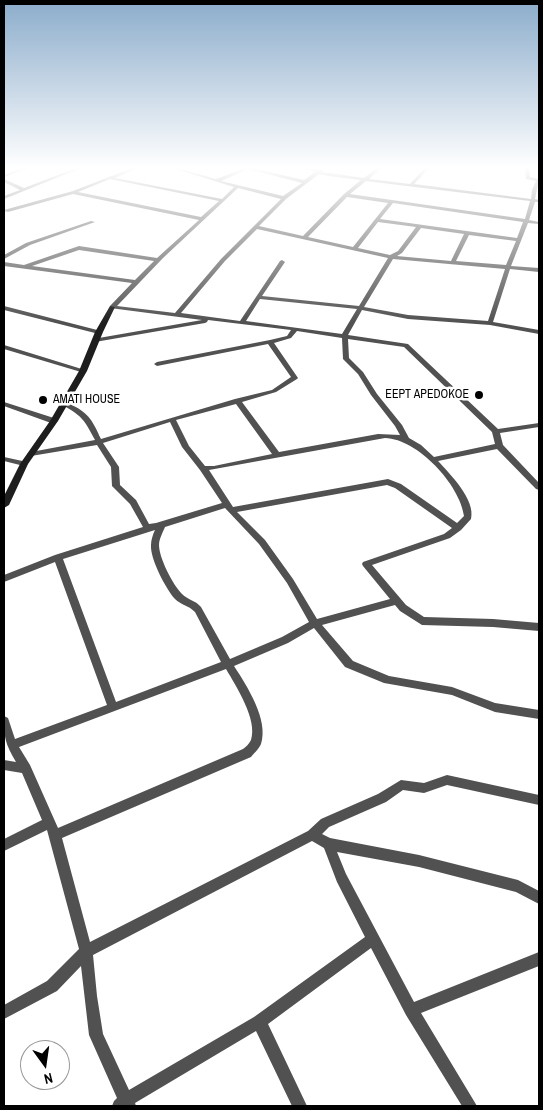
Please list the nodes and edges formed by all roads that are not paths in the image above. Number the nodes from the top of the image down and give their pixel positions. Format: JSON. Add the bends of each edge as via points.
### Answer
{"nodes":[{"id":1,"x":202,"y":220,"type":"edge"},
{"id":2,"x":263,"y":220,"type":"edge"},
{"id":3,"x":322,"y":220,"type":"edge"},
{"id":4,"x":377,"y":220,"type":"joint"},
{"id":5,"x":524,"y":220,"type":"joint"},
{"id":6,"x":93,"y":222,"type":"dead end"},
{"id":7,"x":539,"y":223,"type":"edge"},
{"id":8,"x":420,"y":225,"type":"junction"},
{"id":9,"x":256,"y":227,"type":"junction"},
{"id":10,"x":468,"y":232,"type":"junction"},
{"id":11,"x":305,"y":237,"type":"junction"},
{"id":12,"x":518,"y":240,"type":"junction"},
{"id":13,"x":355,"y":248,"type":"junction"},
{"id":14,"x":4,"y":257,"type":"edge"},
{"id":15,"x":391,"y":257,"type":"junction"},
{"id":16,"x":159,"y":260,"type":"junction"},
{"id":17,"x":282,"y":262,"type":"dead end"},
{"id":18,"x":452,"y":263,"type":"junction"},
{"id":19,"x":4,"y":264,"type":"edge"},
{"id":20,"x":24,"y":267,"type":"junction"},
{"id":21,"x":508,"y":267,"type":"junction"},
{"id":22,"x":539,"y":270,"type":"edge"},
{"id":23,"x":137,"y":282,"type":"junction"},
{"id":24,"x":258,"y":297,"type":"junction"},
{"id":25,"x":112,"y":307,"type":"junction"},
{"id":26,"x":4,"y":308,"type":"edge"},
{"id":27,"x":360,"y":308,"type":"junction"},
{"id":28,"x":177,"y":314,"type":"junction"},
{"id":29,"x":215,"y":319,"type":"junction"},
{"id":30,"x":242,"y":322,"type":"junction"},
{"id":31,"x":490,"y":324,"type":"junction"},
{"id":32,"x":295,"y":329,"type":"junction"},
{"id":33,"x":539,"y":332,"type":"edge"},
{"id":34,"x":345,"y":335,"type":"junction"},
{"id":35,"x":97,"y":336,"type":"junction"},
{"id":36,"x":270,"y":342,"type":"junction"},
{"id":37,"x":4,"y":347,"type":"edge"},
{"id":38,"x":157,"y":364,"type":"dead end"},
{"id":39,"x":83,"y":371,"type":"junction"},
{"id":40,"x":237,"y":400,"type":"junction"},
{"id":41,"x":64,"y":403,"type":"junction"},
{"id":42,"x":4,"y":404,"type":"edge"},
{"id":43,"x":172,"y":419,"type":"junction"},
{"id":44,"x":54,"y":421,"type":"junction"},
{"id":45,"x":539,"y":425,"type":"edge"},
{"id":46,"x":496,"y":431,"type":"junction"},
{"id":47,"x":406,"y":440,"type":"junction"},
{"id":48,"x":99,"y":442,"type":"junction"},
{"id":49,"x":498,"y":446,"type":"junction"},
{"id":50,"x":31,"y":454,"type":"junction"},
{"id":51,"x":276,"y":454,"type":"junction"},
{"id":52,"x":4,"y":459,"type":"edge"},
{"id":53,"x":434,"y":459,"type":"junction"},
{"id":54,"x":24,"y":464,"type":"junction"},
{"id":55,"x":203,"y":468,"type":"junction"},
{"id":56,"x":539,"y":487,"type":"edge"},
{"id":57,"x":4,"y":505,"type":"edge"},
{"id":58,"x":230,"y":507,"type":"junction"},
{"id":59,"x":161,"y":526,"type":"junction"},
{"id":60,"x":458,"y":528,"type":"junction"},
{"id":61,"x":58,"y":557,"type":"junction"},
{"id":62,"x":4,"y":579,"type":"edge"},
{"id":63,"x":396,"y":601,"type":"junction"},
{"id":64,"x":315,"y":624,"type":"junction"},
{"id":65,"x":539,"y":627,"type":"edge"},
{"id":66,"x":229,"y":664,"type":"junction"},
{"id":67,"x":113,"y":708,"type":"junction"},
{"id":68,"x":539,"y":715,"type":"edge"},
{"id":69,"x":4,"y":721,"type":"edge"},
{"id":70,"x":12,"y":745,"type":"junction"},
{"id":71,"x":4,"y":765,"type":"edge"},
{"id":72,"x":26,"y":768,"type":"junction"},
{"id":73,"x":539,"y":800,"type":"edge"},
{"id":74,"x":48,"y":823,"type":"junction"},
{"id":75,"x":55,"y":835,"type":"junction"},
{"id":76,"x":312,"y":835,"type":"junction"},
{"id":77,"x":328,"y":844,"type":"junction"},
{"id":78,"x":4,"y":845,"type":"edge"},
{"id":79,"x":539,"y":898,"type":"edge"},
{"id":80,"x":374,"y":938,"type":"junction"},
{"id":81,"x":86,"y":951,"type":"junction"},
{"id":82,"x":539,"y":959,"type":"edge"},
{"id":83,"x":411,"y":1010,"type":"junction"},
{"id":84,"x":4,"y":1012,"type":"edge"},
{"id":85,"x":259,"y":1022,"type":"junction"},
{"id":86,"x":125,"y":1104,"type":"edge"},
{"id":87,"x":300,"y":1106,"type":"edge"},
{"id":88,"x":470,"y":1106,"type":"edge"}],
"edges":[{"from":1,"to":16,"type":"street"},
{"from":2,"to":9,"type":"street"},
{"from":3,"to":11,"type":"street"},
{"from":4,"to":8,"type":"street"},
{"from":4,"to":13,"type":"street"},
{"from":5,"to":7,"type":"street"},
{"from":5,"to":12,"type":"street"},
{"from":6,"to":14,"type":"street","via":[[28,244]]},
{"from":8,"to":10,"type":"street"},
{"from":8,"to":15,"type":"street","via":[[400,252]]},
{"from":9,"to":11,"type":"street"},
{"from":9,"to":28,"type":"street","via":[[217,266]]},
{"from":10,"to":12,"type":"street"},
{"from":10,"to":18,"type":"street"},
{"from":11,"to":13,"type":"street"},
{"from":12,"to":21,"type":"street"},
{"from":13,"to":15,"type":"street"},
{"from":15,"to":18,"type":"street"},
{"from":15,"to":27,"type":"street"},
{"from":16,"to":20,"type":"street","via":[[79,248]]},
{"from":16,"to":23,"type":"street"},
{"from":17,"to":24,"type":"street"},
{"from":18,"to":21,"type":"street"},
{"from":19,"to":20,"type":"street"},
{"from":20,"to":23,"type":"street"},
{"from":21,"to":22,"type":"street"},
{"from":21,"to":31,"type":"street"},
{"from":23,"to":25,"type":"street"},
{"from":24,"to":27,"type":"street"},
{"from":24,"to":30,"type":"street"},
{"from":25,"to":28,"type":"street"},
{"from":25,"to":35,"type":"street"},
{"from":26,"to":35,"type":"street"},
{"from":27,"to":31,"type":"street","via":[[408,317]]},
{"from":27,"to":34,"type":"street"},
{"from":28,"to":29,"type":"street"},
{"from":29,"to":30,"type":"street"},
{"from":29,"to":35,"type":"street"},
{"from":30,"to":32,"type":"street"},
{"from":31,"to":33,"type":"street"},
{"from":32,"to":34,"type":"street"},
{"from":32,"to":36,"type":"street","via":[[289,337]]},
{"from":34,"to":46,"type":"street","via":[[406,345]]},
{"from":34,"to":47,"type":"street","via":[[346,359],[361,373]]},
{"from":35,"to":39,"type":"street"},
{"from":36,"to":38,"type":"street"},
{"from":36,"to":40,"type":"street","via":[[295,378],[274,391]]},
{"from":37,"to":39,"type":"street"},
{"from":39,"to":41,"type":"street"},
{"from":40,"to":43,"type":"street"},
{"from":40,"to":51,"type":"street"},
{"from":41,"to":44,"type":"street"},
{"from":41,"to":48,"type":"street","via":[[88,419]]},
{"from":42,"to":44,"type":"street"},
{"from":43,"to":48,"type":"street"},
{"from":43,"to":55,"type":"street","via":[[186,447]]},
{"from":44,"to":50,"type":"street"},
{"from":45,"to":46,"type":"street"},
{"from":46,"to":49,"type":"street"},
{"from":47,"to":51,"type":"street","via":[[386,436]]},
{"from":47,"to":53,"type":"street"},
{"from":48,"to":50,"type":"street"},
{"from":48,"to":59,"type":"street","via":[[115,467],[116,486],[133,502],[147,527]]},
{"from":49,"to":53,"type":"street"},
{"from":49,"to":56,"type":"street"},
{"from":50,"to":54,"type":"street"},
{"from":51,"to":55,"type":"street"},
{"from":52,"to":54,"type":"street"},
{"from":53,"to":60,"type":"street","via":[[458,488],[468,507],[468,517]]},
{"from":54,"to":57,"type":"street"},
{"from":55,"to":58,"type":"street"},
{"from":58,"to":59,"type":"street"},
{"from":58,"to":60,"type":"street","via":[[388,482]]},
{"from":58,"to":64,"type":"street","via":[[268,551]]},
{"from":59,"to":61,"type":"street"},
{"from":59,"to":66,"type":"street","via":[[155,545],[166,577],[179,598],[194,606]]},
{"from":60,"to":63,"type":"street","via":[[447,536],[366,564]]},
{"from":61,"to":62,"type":"street"},
{"from":61,"to":67,"type":"street"},
{"from":63,"to":64,"type":"street"},
{"from":63,"to":65,"type":"street","via":[[422,621]]},
{"from":64,"to":66,"type":"street"},
{"from":64,"to":68,"type":"street","via":[[337,652],[358,668],[399,683],[452,691],[495,707]]},
{"from":66,"to":67,"type":"street"},
{"from":66,"to":75,"type":"street","via":[[255,721],[258,738],[252,750]]},
{"from":67,"to":70,"type":"street"},
{"from":69,"to":70,"type":"street"},
{"from":70,"to":72,"type":"street"},
{"from":71,"to":72,"type":"street"},
{"from":72,"to":74,"type":"street"},
{"from":73,"to":76,"type":"street","via":[[448,780],[424,788],[401,785],[382,798],[325,823]]},
{"from":74,"to":75,"type":"street"},
{"from":74,"to":78,"type":"street"},
{"from":75,"to":81,"type":"street"},
{"from":76,"to":77,"type":"street"},
{"from":76,"to":81,"type":"street"},
{"from":77,"to":79,"type":"street","via":[[419,861],[518,886]]},
{"from":77,"to":80,"type":"street","via":[[341,878]]},
{"from":80,"to":83,"type":"street"},
{"from":80,"to":85,"type":"street"},
{"from":81,"to":84,"type":"street","via":[[52,986]]},
{"from":81,"to":86,"type":"street","via":[[96,1035]]},
{"from":82,"to":83,"type":"street"},
{"from":83,"to":88,"type":"street"},
{"from":85,"to":86,"type":"street"},
{"from":85,"to":87,"type":"street"}]}
